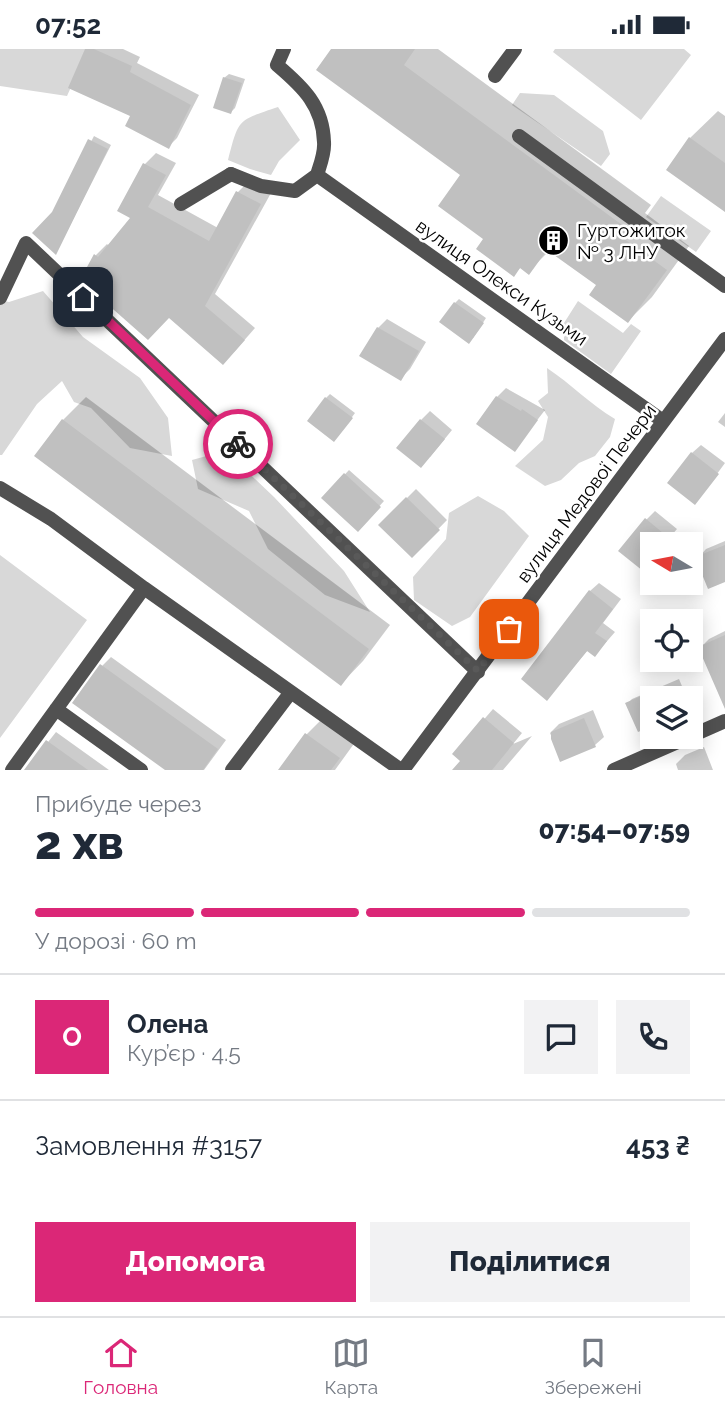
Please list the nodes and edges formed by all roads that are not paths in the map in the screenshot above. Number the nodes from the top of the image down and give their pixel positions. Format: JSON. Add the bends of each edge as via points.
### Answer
{"nodes":[{"id":1,"x":284,"y":49,"type":"edge"},
{"id":2,"x":515,"y":49,"type":"edge"},
{"id":3,"x":495,"y":76,"type":"dead end"},
{"id":4,"x":519,"y":136,"type":"dead end"},
{"id":5,"x":317,"y":175,"type":"junction"},
{"id":6,"x":181,"y":204,"type":"dead end"},
{"id":7,"x":725,"y":286,"type":"edge"},
{"id":8,"x":0,"y":298,"type":"edge"},
{"id":9,"x":725,"y":339,"type":"edge"},
{"id":10,"x":663,"y":421,"type":"junction"},
{"id":11,"x":0,"y":488,"type":"edge"},
{"id":12,"x":144,"y":588,"type":"junction"},
{"id":13,"x":478,"y":671,"type":"junction"},
{"id":14,"x":291,"y":692,"type":"junction"},
{"id":15,"x":56,"y":709,"type":"junction"},
{"id":16,"x":725,"y":721,"type":"edge"},
{"id":17,"x":703,"y":730,"type":"edge"},
{"id":18,"x":661,"y":749,"type":"edge"},
{"id":19,"x":12,"y":770,"type":"edge"},
{"id":20,"x":141,"y":770,"type":"edge"},
{"id":21,"x":232,"y":770,"type":"edge"},
{"id":22,"x":402,"y":770,"type":"edge"},
{"id":23,"x":614,"y":770,"type":"edge"}],
"edges":[{"from":1,"to":5,"type":"street","via":[[276,65],[305,89],[320,115],[324,144]]},
{"from":2,"to":3,"type":"street"},
{"from":4,"to":7,"type":"street"},
{"from":5,"to":6,"type":"street","via":[[295,191],[261,186],[231,174]]},
{"from":5,"to":10,"type":"street","name":"вулиця Олекси Кузьми"},
{"from":8,"to":13,"type":"street","via":[[26,243]]},
{"from":9,"to":10,"type":"street","name":"вулиця Медової Печери"},
{"from":10,"to":13,"type":"street","name":"вулиця Медової Печери"},
{"from":11,"to":12,"type":"street","via":[[51,519]]},
{"from":12,"to":14,"type":"street"},
{"from":12,"to":15,"type":"street"},
{"from":13,"to":22,"type":"street","name":"вулиця Медової Печери"},
{"from":14,"to":21,"type":"street"},
{"from":14,"to":22,"type":"street"},
{"from":15,"to":19,"type":"street"},
{"from":15,"to":20,"type":"street"},
{"from":16,"to":17,"type":"street"},
{"from":18,"to":23,"type":"street"}]}
